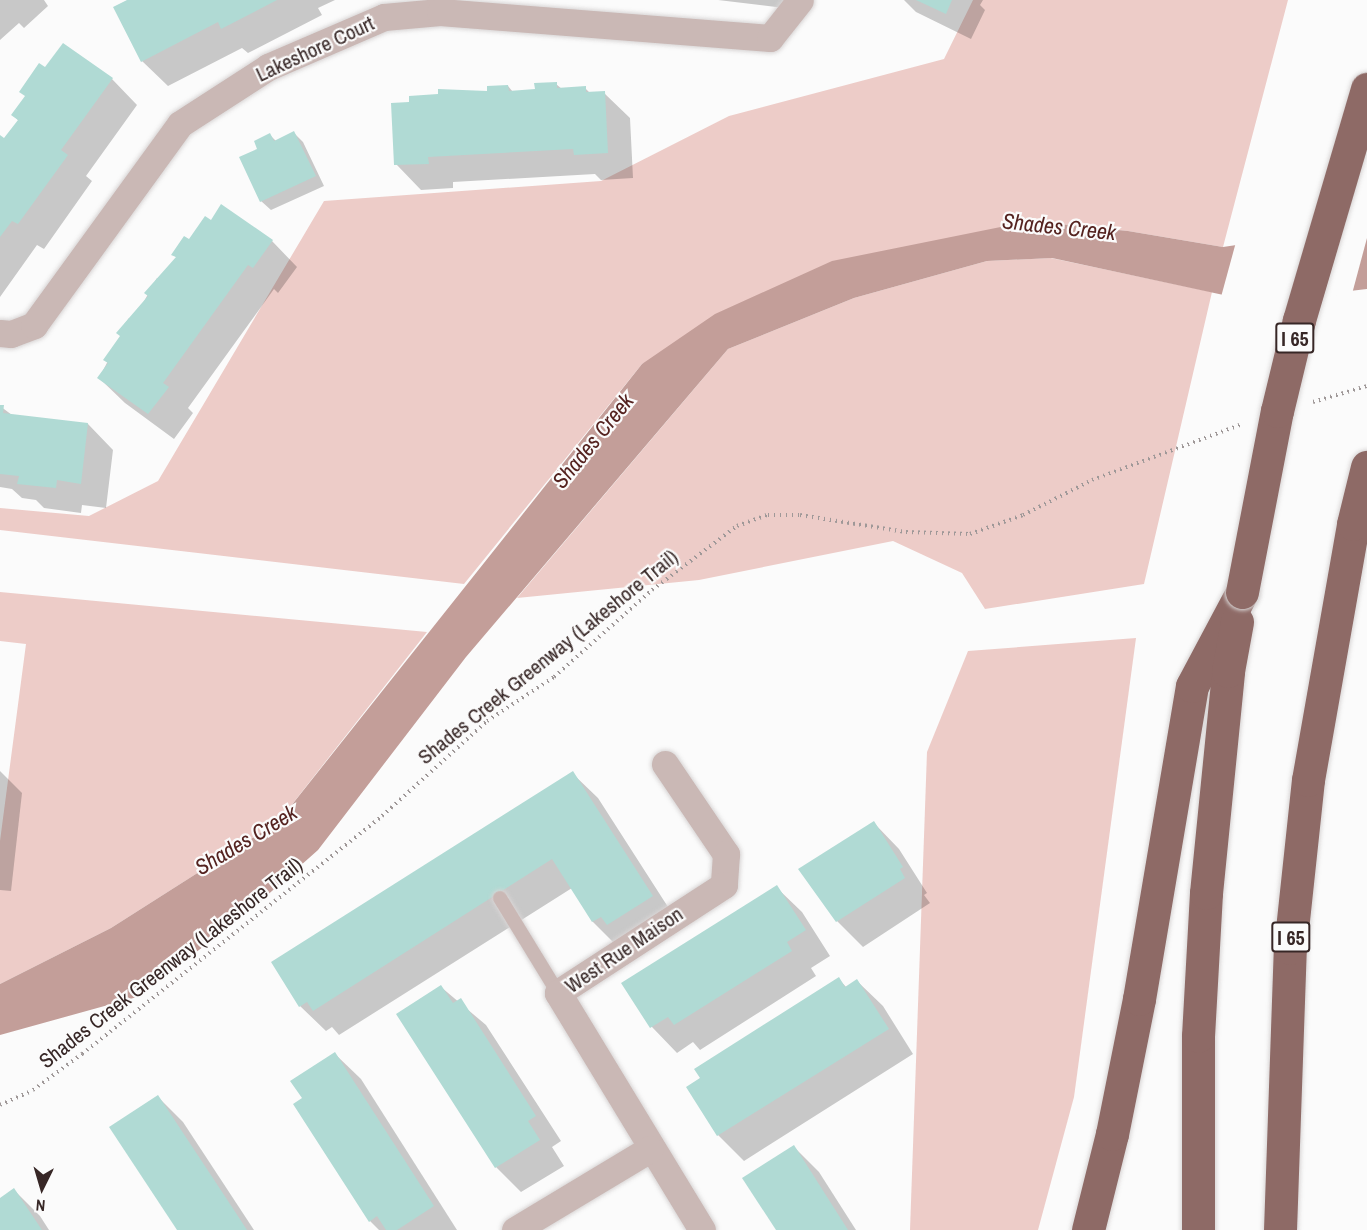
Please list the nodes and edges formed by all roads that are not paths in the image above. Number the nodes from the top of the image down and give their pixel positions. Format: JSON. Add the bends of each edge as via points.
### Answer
{"nodes":[{"id":1,"x":800,"y":0,"type":"edge"},
{"id":2,"x":1367,"y":89,"type":"edge"},
{"id":3,"x":0,"y":333,"type":"edge"},
{"id":4,"x":1367,"y":467,"type":"edge"},
{"id":5,"x":1242,"y":592,"type":"junction"},
{"id":6,"x":665,"y":764,"type":"dead end"},
{"id":7,"x":500,"y":898,"type":"dead end"},
{"id":8,"x":558,"y":993,"type":"junction"},
{"id":9,"x":651,"y":1149,"type":"junction"},
{"id":10,"x":515,"y":1230,"type":"edge"},
{"id":11,"x":702,"y":1230,"type":"edge"},
{"id":12,"x":1088,"y":1230,"type":"edge"},
{"id":13,"x":1197,"y":1230,"type":"edge"},
{"id":14,"x":1280,"y":1230,"type":"edge"}],
"edges":[{"from":1,"to":3,"type":"street","name":"Lakeshore Court","via":[[770,38],[440,12],[384,17],[268,67],[180,123],[34,325],[11,334]]},
{"from":2,"to":5,"type":"highway","number":"I 65","bridge":true,"via":[[1296,332]]},
{"from":4,"to":14,"type":"highway","number":"I 65","via":[[1330,646],[1308,780],[1290,948]]},
{"from":5,"to":12,"type":"highway","via":[[1192,686],[1139,999]]},
{"from":5,"to":13,"type":"highway","number":"I 65","via":[[1228,671],[1206,893],[1198,1036]]},
{"from":6,"to":8,"type":"street","name":"West Rue Maison","via":[[726,854],[723,885]]},
{"from":7,"to":8,"type":"lane"},
{"from":8,"to":9,"type":"street","name":"West Rue Maison"},
{"from":9,"to":10,"type":"street"},
{"from":9,"to":11,"type":"street","name":"West Rue Maison"}]}
